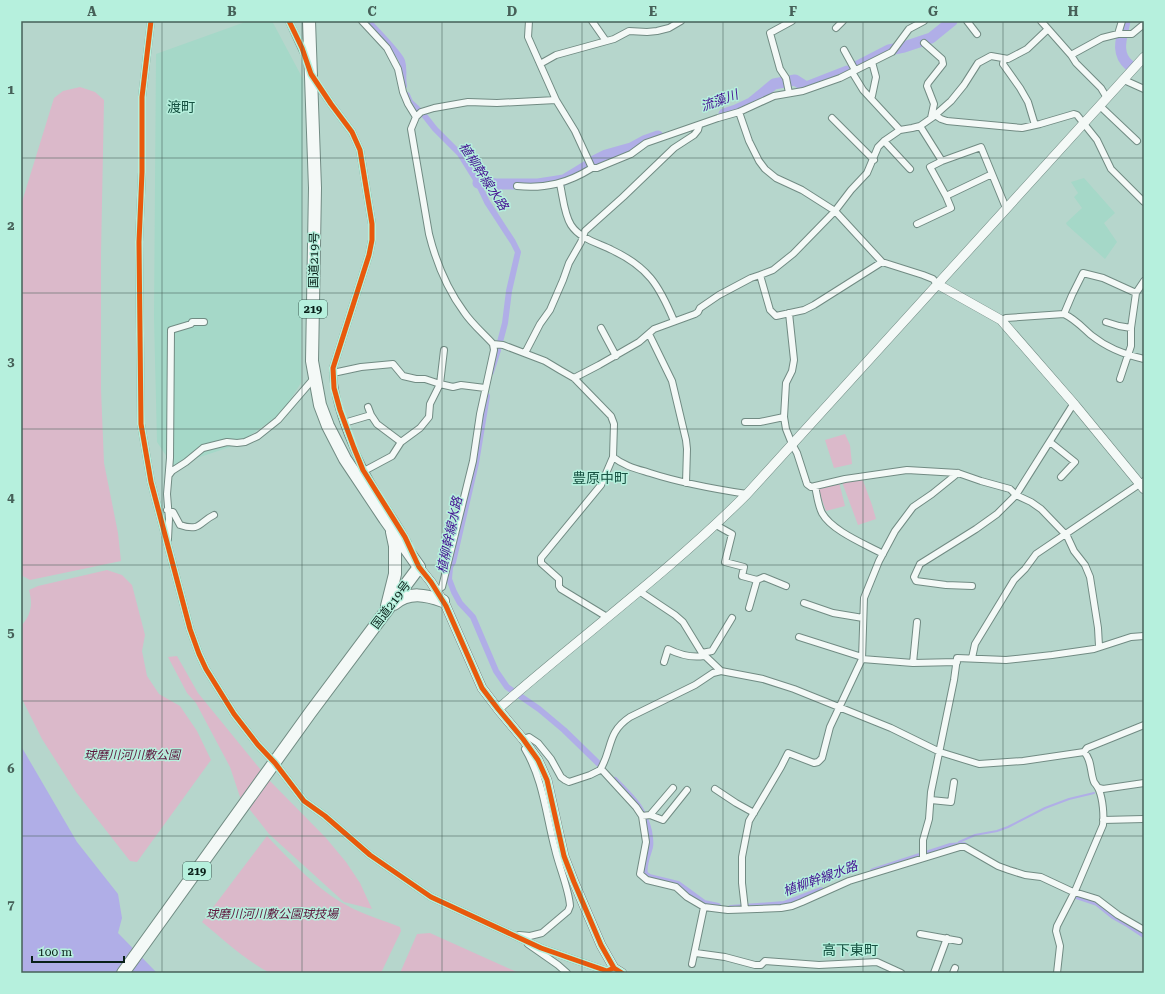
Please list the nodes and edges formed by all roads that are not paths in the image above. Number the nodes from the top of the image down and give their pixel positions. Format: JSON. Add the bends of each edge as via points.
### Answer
{"nodes":[{"id":1,"x":151,"y":21,"type":"edge"},
{"id":2,"x":290,"y":21,"type":"edge"},
{"id":3,"x":309,"y":21,"type":"edge"},
{"id":4,"x":362,"y":21,"type":"edge"},
{"id":5,"x":529,"y":21,"type":"edge"},
{"id":6,"x":592,"y":21,"type":"edge"},
{"id":7,"x":681,"y":21,"type":"edge"},
{"id":8,"x":792,"y":21,"type":"edge"},
{"id":9,"x":843,"y":21,"type":"edge"},
{"id":10,"x":924,"y":21,"type":"edge"},
{"id":11,"x":967,"y":21,"type":"edge"},
{"id":12,"x":1042,"y":21,"type":"edge"},
{"id":13,"x":1122,"y":21,"type":"edge"},
{"id":14,"x":1144,"y":24,"type":"edge"},
{"id":15,"x":836,"y":28,"type":"dead end"},
{"id":16,"x":1048,"y":29,"type":"junction"},
{"id":17,"x":977,"y":34,"type":"dead end"},
{"id":18,"x":1122,"y":34,"type":"junction"},
{"id":19,"x":606,"y":41,"type":"junction"},
{"id":20,"x":924,"y":43,"type":"dead end"},
{"id":21,"x":844,"y":50,"type":"dead end"},
{"id":22,"x":1071,"y":55,"type":"junction"},
{"id":23,"x":1144,"y":57,"type":"edge"},
{"id":24,"x":1004,"y":59,"type":"junction"},
{"id":25,"x":872,"y":62,"type":"junction"},
{"id":26,"x":540,"y":64,"type":"junction"},
{"id":27,"x":853,"y":71,"type":"junction"},
{"id":28,"x":1129,"y":73,"type":"junction"},
{"id":29,"x":311,"y":74,"type":"junction"},
{"id":30,"x":1144,"y":89,"type":"edge"},
{"id":31,"x":789,"y":93,"type":"junction"},
{"id":32,"x":871,"y":98,"type":"junction"},
{"id":33,"x":1107,"y":98,"type":"junction"},
{"id":34,"x":556,"y":100,"type":"junction"},
{"id":35,"x":1100,"y":106,"type":"junction"},
{"id":36,"x":739,"y":112,"type":"junction"},
{"id":37,"x":416,"y":117,"type":"junction"},
{"id":38,"x":933,"y":117,"type":"junction"},
{"id":39,"x":832,"y":118,"type":"dead end"},
{"id":40,"x":1084,"y":124,"type":"junction"},
{"id":41,"x":1035,"y":125,"type":"junction"},
{"id":42,"x":699,"y":126,"type":"junction"},
{"id":43,"x":920,"y":126,"type":"junction"},
{"id":44,"x":900,"y":130,"type":"junction"},
{"id":45,"x":884,"y":141,"type":"junction"},
{"id":46,"x":1137,"y":141,"type":"dead end"},
{"id":47,"x":874,"y":160,"type":"junction"},
{"id":48,"x":942,"y":161,"type":"junction"},
{"id":49,"x":592,"y":168,"type":"junction"},
{"id":50,"x":910,"y":169,"type":"dead end"},
{"id":51,"x":992,"y":174,"type":"junction"},
{"id":52,"x":560,"y":184,"type":"junction"},
{"id":53,"x":517,"y":186,"type":"dead end"},
{"id":54,"x":946,"y":196,"type":"junction"},
{"id":55,"x":1144,"y":202,"type":"edge"},
{"id":56,"x":1006,"y":208,"type":"junction"},
{"id":57,"x":835,"y":212,"type":"junction"},
{"id":58,"x":917,"y":224,"type":"dead end"},
{"id":59,"x":583,"y":236,"type":"junction"},
{"id":60,"x":882,"y":262,"type":"junction"},
{"id":61,"x":760,"y":275,"type":"junction"},
{"id":62,"x":1144,"y":281,"type":"edge"},
{"id":63,"x":937,"y":284,"type":"junction"},
{"id":64,"x":1136,"y":293,"type":"junction"},
{"id":65,"x":789,"y":313,"type":"junction"},
{"id":66,"x":1064,"y":314,"type":"junction"},
{"id":67,"x":1001,"y":320,"type":"junction"},
{"id":68,"x":674,"y":321,"type":"junction"},
{"id":69,"x":204,"y":322,"type":"dead end"},
{"id":70,"x":1106,"y":322,"type":"dead end"},
{"id":71,"x":601,"y":328,"type":"dead end"},
{"id":72,"x":1132,"y":328,"type":"junction"},
{"id":73,"x":649,"y":334,"type":"junction"},
{"id":74,"x":493,"y":344,"type":"junction"},
{"id":75,"x":444,"y":350,"type":"dead end"},
{"id":76,"x":525,"y":354,"type":"junction"},
{"id":77,"x":1127,"y":354,"type":"junction"},
{"id":78,"x":616,"y":356,"type":"junction"},
{"id":79,"x":1144,"y":359,"type":"edge"},
{"id":80,"x":333,"y":373,"type":"junction"},
{"id":81,"x":315,"y":377,"type":"junction"},
{"id":82,"x":574,"y":378,"type":"junction"},
{"id":83,"x":1120,"y":379,"type":"dead end"},
{"id":84,"x":440,"y":384,"type":"junction"},
{"id":85,"x":485,"y":388,"type":"junction"},
{"id":86,"x":1074,"y":403,"type":"junction"},
{"id":87,"x":368,"y":407,"type":"dead end"},
{"id":88,"x":371,"y":415,"type":"junction"},
{"id":89,"x":784,"y":417,"type":"junction"},
{"id":90,"x":344,"y":422,"type":"junction"},
{"id":91,"x":745,"y":422,"type":"dead end"},
{"id":92,"x":401,"y":442,"type":"junction"},
{"id":93,"x":1050,"y":442,"type":"junction"},
{"id":94,"x":792,"y":444,"type":"junction"},
{"id":95,"x":613,"y":458,"type":"junction"},
{"id":96,"x":364,"y":471,"type":"junction"},
{"id":97,"x":958,"y":473,"type":"junction"},
{"id":98,"x":169,"y":475,"type":"junction"},
{"id":99,"x":1061,"y":477,"type":"dead end"},
{"id":100,"x":686,"y":483,"type":"junction"},
{"id":101,"x":1143,"y":485,"type":"edge"},
{"id":102,"x":815,"y":486,"type":"junction"},
{"id":103,"x":746,"y":494,"type":"junction"},
{"id":104,"x":1016,"y":495,"type":"junction"},
{"id":105,"x":167,"y":510,"type":"junction"},
{"id":106,"x":214,"y":515,"type":"dead end"},
{"id":107,"x":716,"y":525,"type":"junction"},
{"id":108,"x":391,"y":527,"type":"junction"},
{"id":109,"x":1064,"y":533,"type":"junction"},
{"id":110,"x":168,"y":544,"type":"junction"},
{"id":111,"x":883,"y":554,"type":"junction"},
{"id":112,"x":419,"y":567,"type":"junction"},
{"id":113,"x":757,"y":580,"type":"junction"},
{"id":114,"x":786,"y":586,"type":"dead end"},
{"id":115,"x":972,"y":586,"type":"dead end"},
{"id":116,"x":640,"y":591,"type":"junction"},
{"id":117,"x":440,"y":596,"type":"junction"},
{"id":118,"x":804,"y":603,"type":"dead end"},
{"id":119,"x":749,"y":608,"type":"dead end"},
{"id":120,"x":386,"y":611,"type":"junction"},
{"id":121,"x":607,"y":617,"type":"junction"},
{"id":122,"x":732,"y":618,"type":"dead end"},
{"id":123,"x":863,"y":618,"type":"junction"},
{"id":124,"x":916,"y":622,"type":"dead end"},
{"id":125,"x":1144,"y":636,"type":"edge"},
{"id":126,"x":799,"y":637,"type":"dead end"},
{"id":127,"x":1099,"y":646,"type":"junction"},
{"id":128,"x":703,"y":654,"type":"junction"},
{"id":129,"x":862,"y":658,"type":"junction"},
{"id":130,"x":972,"y":658,"type":"junction"},
{"id":131,"x":664,"y":662,"type":"dead end"},
{"id":132,"x":957,"y":662,"type":"junction"},
{"id":133,"x":913,"y":663,"type":"junction"},
{"id":134,"x":721,"y":671,"type":"junction"},
{"id":135,"x":840,"y":707,"type":"junction"},
{"id":136,"x":498,"y":709,"type":"junction"},
{"id":137,"x":1144,"y":725,"type":"edge"},
{"id":138,"x":512,"y":726,"type":"junction"},
{"id":139,"x":523,"y":739,"type":"junction"},
{"id":140,"x":940,"y":752,"type":"junction"},
{"id":141,"x":1084,"y":752,"type":"junction"},
{"id":142,"x":275,"y":762,"type":"junction"},
{"id":143,"x":600,"y":770,"type":"junction"},
{"id":144,"x":954,"y":782,"type":"dead end"},
{"id":145,"x":1144,"y":783,"type":"edge"},
{"id":146,"x":673,"y":788,"type":"dead end"},
{"id":147,"x":1099,"y":788,"type":"junction"},
{"id":148,"x":715,"y":789,"type":"dead end"},
{"id":149,"x":688,"y":790,"type":"dead end"},
{"id":150,"x":931,"y":800,"type":"junction"},
{"id":151,"x":754,"y":813,"type":"junction"},
{"id":152,"x":645,"y":815,"type":"junction"},
{"id":153,"x":1144,"y":819,"type":"edge"},
{"id":154,"x":1103,"y":820,"type":"junction"},
{"id":155,"x":923,"y":856,"type":"junction"},
{"id":156,"x":1075,"y":891,"type":"junction"},
{"id":157,"x":704,"y":907,"type":"junction"},
{"id":158,"x":745,"y":907,"type":"junction"},
{"id":159,"x":1144,"y":930,"type":"edge"},
{"id":160,"x":920,"y":934,"type":"dead end"},
{"id":161,"x":515,"y":935,"type":"junction"},
{"id":162,"x":947,"y":938,"type":"junction"},
{"id":163,"x":959,"y":941,"type":"dead end"},
{"id":164,"x":696,"y":953,"type":"junction"},
{"id":165,"x":692,"y":964,"type":"dead end"},
{"id":166,"x":618,"y":971,"type":"edge"},
{"id":167,"x":123,"y":973,"type":"edge"},
{"id":168,"x":568,"y":973,"type":"edge"},
{"id":169,"x":901,"y":973,"type":"edge"},
{"id":170,"x":934,"y":973,"type":"edge"},
{"id":171,"x":1057,"y":973,"type":"edge"}],
"edges":[{"from":1,"to":110,"type":"street","via":[[142,97],[139,242],[141,424],[151,482]]},
{"from":2,"to":29,"type":"street"},
{"from":3,"to":29,"type":"highway","name":"国道219号","number":"219"},
{"from":4,"to":37,"type":"street","via":[[387,48],[398,69],[408,104]]},
{"from":5,"to":26,"type":"street","via":[[528,37]]},
{"from":6,"to":19,"type":"street"},
{"from":7,"to":19,"type":"street","via":[[657,31],[629,31]]},
{"from":8,"to":31,"type":"street","via":[[770,33]]},
{"from":9,"to":15,"type":"street"},
{"from":10,"to":25,"type":"street","via":[[909,29],[895,48]]},
{"from":11,"to":17,"type":"street"},
{"from":12,"to":16,"type":"street"},
{"from":13,"to":18,"type":"street"},
{"from":14,"to":18,"type":"street","via":[[1135,32]]},
{"from":16,"to":22,"type":"street"},
{"from":16,"to":24,"type":"street","via":[[1027,49]]},
{"from":18,"to":22,"type":"street","via":[[1102,38]]},
{"from":19,"to":26,"type":"street","via":[[556,55]]},
{"from":20,"to":38,"type":"street","via":[[944,62],[927,86],[934,104]]},
{"from":21,"to":27,"type":"street"},
{"from":22,"to":33,"type":"street"},
{"from":23,"to":28,"type":"street"},
{"from":24,"to":38,"type":"street","via":[[992,56],[978,63],[951,101]]},
{"from":24,"to":41,"type":"street","via":[[1003,64],[1028,102]]},
{"from":25,"to":27,"type":"street"},
{"from":25,"to":32,"type":"street","via":[[876,77]]},
{"from":26,"to":34,"type":"street"},
{"from":27,"to":31,"type":"street","via":[[803,91]]},
{"from":27,"to":32,"type":"street","via":[[863,90]]},
{"from":28,"to":30,"type":"street"},
{"from":28,"to":33,"type":"street"},
{"from":29,"to":80,"type":"street","via":[[352,132],[360,150],[372,224],[369,255]]},
{"from":29,"to":81,"type":"highway","name":"国道219号","number":"219","via":[[315,188],[312,361]]},
{"from":31,"to":36,"type":"street","via":[[767,99]]},
{"from":32,"to":44,"type":"street"},
{"from":33,"to":35,"type":"street"},
{"from":34,"to":37,"type":"street","via":[[468,102],[434,108]]},
{"from":34,"to":49,"type":"street","via":[[575,131]]},
{"from":35,"to":40,"type":"street"},
{"from":35,"to":46,"type":"street"},
{"from":36,"to":42,"type":"street"},
{"from":36,"to":57,"type":"street","via":[[749,141],[765,169]]},
{"from":37,"to":74,"type":"street","via":[[411,129],[433,250],[447,288],[464,313]]},
{"from":38,"to":41,"type":"street","via":[[947,121],[1022,128]]},
{"from":38,"to":43,"type":"street"},
{"from":39,"to":47,"type":"street"},
{"from":40,"to":41,"type":"street","via":[[1074,114]]},
{"from":40,"to":55,"type":"street","via":[[1097,140],[1111,169]]},
{"from":40,"to":56,"type":"street"},
{"from":42,"to":49,"type":"street","via":[[646,143],[631,154]]},
{"from":42,"to":59,"type":"street","via":[[694,135],[668,154],[585,231]]},
{"from":43,"to":44,"type":"street"},
{"from":43,"to":48,"type":"street"},
{"from":44,"to":45,"type":"street"},
{"from":45,"to":47,"type":"street","via":[[878,148]]},
{"from":45,"to":50,"type":"street"},
{"from":47,"to":57,"type":"street","via":[[867,173]]},
{"from":48,"to":51,"type":"street","via":[[981,147]]},
{"from":48,"to":54,"type":"street","via":[[930,168]]},
{"from":49,"to":52,"type":"street"},
{"from":51,"to":54,"type":"street"},
{"from":51,"to":56,"type":"street"},
{"from":52,"to":53,"type":"street"},
{"from":52,"to":59,"type":"street","via":[[570,224]]},
{"from":54,"to":58,"type":"street","via":[[951,208]]},
{"from":56,"to":63,"type":"street"},
{"from":57,"to":60,"type":"street"},
{"from":57,"to":61,"type":"street","via":[[793,254],[773,270]]},
{"from":59,"to":68,"type":"street","via":[[612,250],[645,271],[665,298]]},
{"from":59,"to":76,"type":"street","via":[[550,310]]},
{"from":60,"to":63,"type":"street","via":[[928,277]]},
{"from":60,"to":65,"type":"street","via":[[814,305]]},
{"from":61,"to":65,"type":"street","via":[[772,314],[776,316]]},
{"from":61,"to":68,"type":"street","via":[[719,295],[700,308],[696,314]]},
{"from":62,"to":64,"type":"street"},
{"from":63,"to":67,"type":"street"},
{"from":63,"to":94,"type":"street"},
{"from":64,"to":66,"type":"street","via":[[1103,278],[1083,273]]},
{"from":64,"to":72,"type":"street"},
{"from":65,"to":89,"type":"street","via":[[794,360],[786,383]]},
{"from":66,"to":67,"type":"street"},
{"from":66,"to":77,"type":"street","via":[[1072,317],[1100,342]]},
{"from":67,"to":86,"type":"street"},
{"from":68,"to":73,"type":"street","via":[[654,329]]},
{"from":69,"to":98,"type":"street","via":[[192,322],[171,330]]},
{"from":70,"to":72,"type":"street"},
{"from":71,"to":78,"type":"street"},
{"from":72,"to":77,"type":"street","via":[[1131,346]]},
{"from":73,"to":78,"type":"street"},
{"from":73,"to":100,"type":"street","via":[[672,381],[686,440]]},
{"from":74,"to":76,"type":"street"},
{"from":74,"to":85,"type":"street","via":[[494,350]]},
{"from":75,"to":84,"type":"street"},
{"from":76,"to":82,"type":"street","via":[[545,361]]},
{"from":77,"to":79,"type":"street"},
{"from":77,"to":83,"type":"street"},
{"from":78,"to":82,"type":"street"},
{"from":80,"to":84,"type":"street","via":[[393,364],[403,376],[425,378]]},
{"from":80,"to":90,"type":"street","via":[[334,388]]},
{"from":81,"to":98,"type":"street","via":[[278,420],[258,436],[245,442],[227,442],[203,448]]},
{"from":81,"to":108,"type":"highway","name":"国道219号","number":"219","via":[[320,405],[328,426],[346,459]]},
{"from":82,"to":95,"type":"street","via":[[612,416]]},
{"from":84,"to":85,"type":"street"},
{"from":84,"to":92,"type":"street","via":[[430,404],[429,417],[420,428]]},
{"from":85,"to":117,"type":"street","via":[[466,494]]},
{"from":86,"to":93,"type":"street"},
{"from":86,"to":101,"type":"street"},
{"from":87,"to":88,"type":"street"},
{"from":88,"to":90,"type":"street"},
{"from":88,"to":92,"type":"street","via":[[377,424]]},
{"from":89,"to":91,"type":"street"},
{"from":89,"to":94,"type":"street"},
{"from":90,"to":96,"type":"street"},
{"from":92,"to":96,"type":"street","via":[[392,456]]},
{"from":93,"to":99,"type":"street","via":[[1074,462]]},
{"from":93,"to":104,"type":"street"},
{"from":94,"to":102,"type":"street","via":[[808,484],[811,487]]},
{"from":94,"to":103,"type":"street"},
{"from":95,"to":100,"type":"street","via":[[629,467]]},
{"from":95,"to":121,"type":"street","via":[[599,488],[541,558],[541,563],[559,579],[561,589]]},
{"from":96,"to":112,"type":"street","via":[[405,537]]},
{"from":97,"to":102,"type":"street","via":[[907,470]]},
{"from":97,"to":104,"type":"street","via":[[1010,489]]},
{"from":97,"to":111,"type":"street","via":[[913,507],[894,531]]},
{"from":98,"to":105,"type":"street"},
{"from":100,"to":103,"type":"street"},
{"from":101,"to":109,"type":"street"},
{"from":102,"to":111,"type":"street","via":[[823,513],[831,524]]},
{"from":103,"to":107,"type":"street"},
{"from":104,"to":109,"type":"street","via":[[1041,509]]},
{"from":104,"to":115,"type":"street","via":[[997,514],[920,564],[914,577],[916,581]]},
{"from":105,"to":106,"type":"street","via":[[173,512],[180,525],[188,528],[196,528]]},
{"from":105,"to":110,"type":"street"},
{"from":107,"to":113,"type":"street","via":[[732,534],[726,562],[744,567],[742,576]]},
{"from":107,"to":116,"type":"street"},
{"from":108,"to":112,"type":"highway","name":"国道219号","number":"219"},
{"from":108,"to":120,"type":"highway","via":[[395,546],[395,574]]},
{"from":109,"to":127,"type":"street","via":[[1090,577]]},
{"from":109,"to":130,"type":"street","via":[[1036,554],[1014,580],[975,644]]},
{"from":110,"to":142,"type":"street","via":[[190,629],[201,659],[234,714]]},
{"from":111,"to":123,"type":"street","via":[[864,598]]},
{"from":112,"to":117,"type":"street"},
{"from":112,"to":120,"type":"highway","name":"国道219号","number":"219"},
{"from":113,"to":114,"type":"street","via":[[764,577]]},
{"from":113,"to":119,"type":"street"},
{"from":116,"to":121,"type":"street"},
{"from":116,"to":128,"type":"street","via":[[683,622]]},
{"from":117,"to":120,"type":"highway","via":[[416,595],[404,598]]},
{"from":117,"to":136,"type":"street","via":[[482,688]]},
{"from":118,"to":123,"type":"street","via":[[833,613]]},
{"from":120,"to":142,"type":"highway","name":"国道219号","number":"219"},
{"from":121,"to":136,"type":"street"},
{"from":122,"to":128,"type":"street","via":[[712,651]]},
{"from":123,"to":129,"type":"street"},
{"from":124,"to":133,"type":"street"},
{"from":125,"to":127,"type":"street"},
{"from":126,"to":129,"type":"street"},
{"from":127,"to":130,"type":"street","via":[[1006,660]]},
{"from":128,"to":131,"type":"street","via":[[688,656],[668,649]]},
{"from":128,"to":134,"type":"street"},
{"from":129,"to":133,"type":"street"},
{"from":129,"to":135,"type":"street"},
{"from":130,"to":132,"type":"street","via":[[957,658]]},
{"from":132,"to":133,"type":"street"},
{"from":132,"to":140,"type":"street"},
{"from":134,"to":135,"type":"street","via":[[780,684]]},
{"from":134,"to":143,"type":"street","via":[[622,722],[612,736],[606,761]]},
{"from":135,"to":140,"type":"street"},
{"from":135,"to":151,"type":"street","via":[[830,727],[822,758],[814,763],[788,753]]},
{"from":136,"to":138,"type":"street"},
{"from":137,"to":141,"type":"street","via":[[1087,748]]},
{"from":138,"to":139,"type":"street"},
{"from":138,"to":161,"type":"street","via":[[535,767],[570,906],[568,911],[542,933],[530,936]]},
{"from":139,"to":143,"type":"street","via":[[529,737],[538,743],[561,777],[569,782]]},
{"from":139,"to":166,"type":"street","via":[[538,760],[547,780],[564,856],[601,945]]},
{"from":140,"to":141,"type":"street","via":[[979,764],[1023,761]]},
{"from":140,"to":150,"type":"street"},
{"from":141,"to":147,"type":"street","via":[[1089,760],[1094,782]]},
{"from":142,"to":161,"type":"street","via":[[304,801],[370,855],[431,896]]},
{"from":142,"to":167,"type":"highway","name":"国道219号","number":"219"},
{"from":143,"to":152,"type":"street"},
{"from":144,"to":150,"type":"street","via":[[951,802]]},
{"from":145,"to":147,"type":"street"},
{"from":146,"to":152,"type":"street"},
{"from":147,"to":154,"type":"street"},
{"from":148,"to":151,"type":"street"},
{"from":149,"to":152,"type":"street","via":[[663,820]]},
{"from":150,"to":155,"type":"street","via":[[923,840]]},
{"from":151,"to":158,"type":"street","via":[[747,828],[742,857]]},
{"from":152,"to":157,"type":"street","via":[[646,842],[640,874],[647,880],[676,887]]},
{"from":153,"to":154,"type":"street"},
{"from":154,"to":156,"type":"street"},
{"from":155,"to":156,"type":"street","via":[[965,848],[1009,870],[1041,877]]},
{"from":155,"to":158,"type":"street","via":[[849,881],[792,906]]},
{"from":156,"to":159,"type":"street","via":[[1096,898]]},
{"from":156,"to":171,"type":"street","via":[[1057,926],[1060,946]]},
{"from":157,"to":158,"type":"street","via":[[728,910]]},
{"from":157,"to":164,"type":"street"},
{"from":160,"to":162,"type":"street"},
{"from":161,"to":166,"type":"street","via":[[541,948],[595,967]]},
{"from":161,"to":168,"type":"street"},
{"from":162,"to":163,"type":"street"},
{"from":162,"to":170,"type":"street"},
{"from":164,"to":165,"type":"street"},
{"from":164,"to":169,"type":"street","via":[[755,965],[761,965],[765,961],[819,965],[877,962]]}]}
